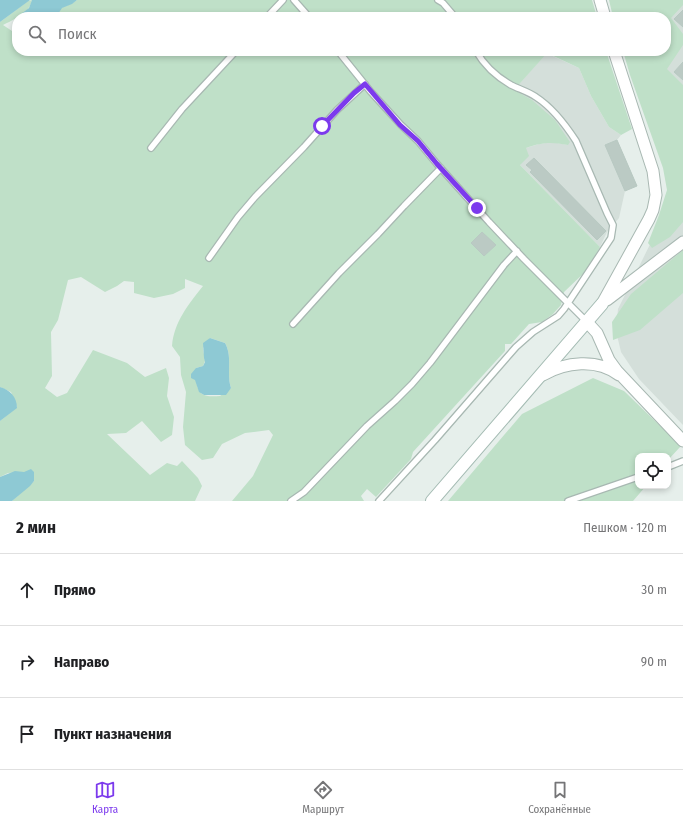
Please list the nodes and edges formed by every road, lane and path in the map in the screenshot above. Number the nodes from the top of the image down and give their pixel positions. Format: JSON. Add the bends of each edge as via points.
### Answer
{"nodes":[{"id":1,"x":283,"y":0,"type":"edge"},
{"id":2,"x":294,"y":0,"type":"edge"},
{"id":3,"x":438,"y":0,"type":"edge"},
{"id":4,"x":600,"y":0,"type":"edge"},
{"id":5,"x":272,"y":12,"type":"edge"},
{"id":6,"x":305,"y":12,"type":"edge"},
{"id":7,"x":450,"y":12,"type":"edge"},
{"id":8,"x":603,"y":12,"type":"edge"},
{"id":9,"x":231,"y":56,"type":"edge"},
{"id":10,"x":342,"y":56,"type":"edge"},
{"id":11,"x":480,"y":56,"type":"edge"},
{"id":12,"x":616,"y":56,"type":"edge"},
{"id":13,"x":365,"y":84,"type":"junction"},
{"id":14,"x":151,"y":148,"type":"dead end"},
{"id":15,"x":441,"y":168,"type":"junction"},
{"id":16,"x":683,"y":242,"type":"edge"},
{"id":17,"x":517,"y":252,"type":"junction"},
{"id":18,"x":209,"y":258,"type":"dead end"},
{"id":19,"x":568,"y":303,"type":"junction"},
{"id":20,"x":602,"y":304,"type":"junction"},
{"id":21,"x":587,"y":322,"type":"junction"},
{"id":22,"x":293,"y":324,"type":"dead end"},
{"id":23,"x":536,"y":379,"type":"junction"},
{"id":24,"x":624,"y":379,"type":"junction"},
{"id":25,"x":683,"y":441,"type":"edge"},
{"id":26,"x":683,"y":461,"type":"edge"},
{"id":27,"x":671,"y":465,"type":"edge"},
{"id":28,"x":635,"y":478,"type":"edge"},
{"id":29,"x":291,"y":501,"type":"edge"},
{"id":30,"x":379,"y":501,"type":"edge"},
{"id":31,"x":432,"y":501,"type":"edge"},
{"id":32,"x":570,"y":501,"type":"edge"}],
"edges":[{"from":1,"to":5,"type":"lane"},
{"from":2,"to":6,"type":"lane"},
{"from":3,"to":7,"type":"lane"},
{"from":4,"to":8,"type":"street"},
{"from":9,"to":14,"type":"lane","via":[[182,109]]},
{"from":10,"to":13,"type":"lane"},
{"from":11,"to":19,"type":"lane","via":[[494,73],[536,97],[558,116],[576,141],[611,220],[611,238]]},
{"from":12,"to":20,"type":"street","via":[[650,160],[656,195],[650,219]]},
{"from":13,"to":15,"type":"lane"},
{"from":13,"to":18,"type":"lane","via":[[255,197]]},
{"from":15,"to":17,"type":"lane"},
{"from":15,"to":22,"type":"lane"},
{"from":16,"to":20,"type":"street"},
{"from":17,"to":19,"type":"lane"},
{"from":17,"to":29,"type":"lane","via":[[412,384],[367,426],[304,492]]},
{"from":19,"to":21,"type":"lane"},
{"from":19,"to":30,"type":"lane","via":[[558,316],[516,347]]},
{"from":20,"to":21,"type":"street"},
{"from":21,"to":23,"type":"street"},
{"from":21,"to":24,"type":"street","via":[[597,333],[609,360]]},
{"from":23,"to":24,"type":"street","via":[[561,366],[578,364],[600,366]]},
{"from":23,"to":31,"type":"street"},
{"from":24,"to":25,"type":"street"},
{"from":26,"to":27,"type":"lane"},
{"from":28,"to":32,"type":"lane"}]}
